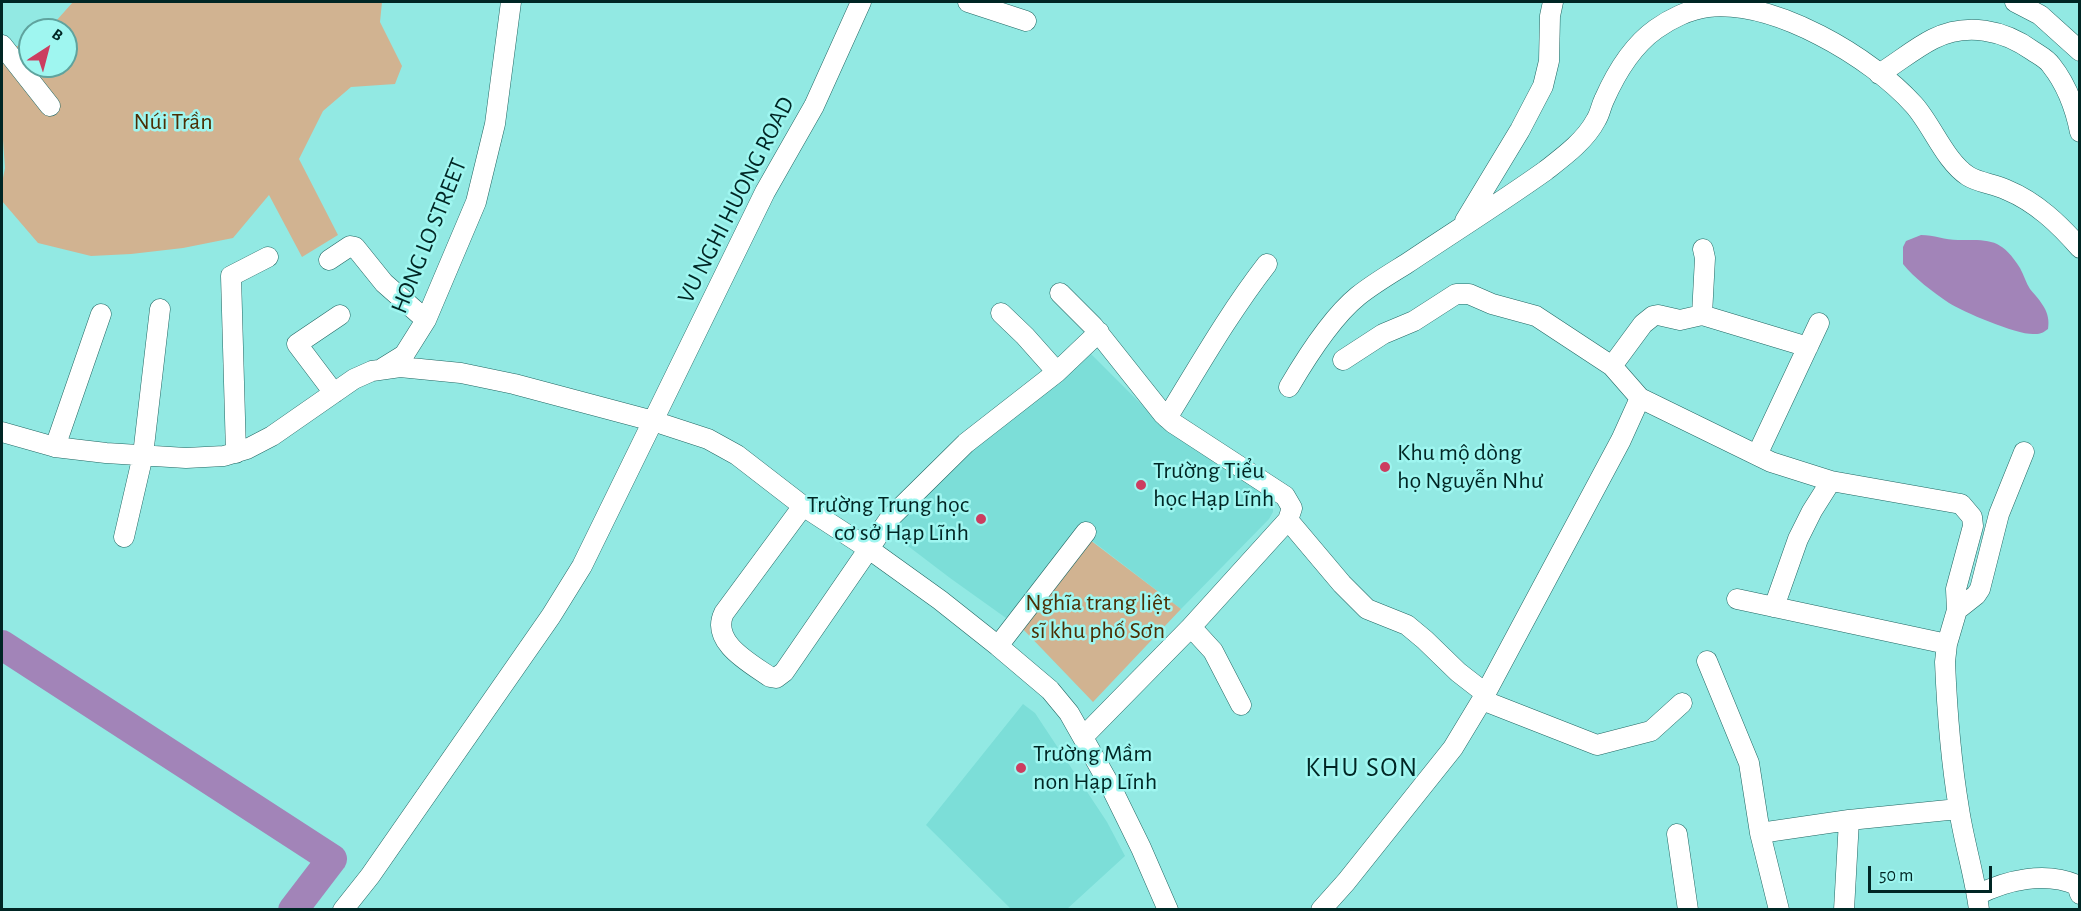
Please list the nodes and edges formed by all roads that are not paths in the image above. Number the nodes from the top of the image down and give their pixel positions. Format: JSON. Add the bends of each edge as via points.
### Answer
{"nodes":[{"id":1,"x":511,"y":2,"type":"edge"},
{"id":2,"x":861,"y":2,"type":"edge"},
{"id":3,"x":968,"y":2,"type":"edge"},
{"id":4,"x":1553,"y":2,"type":"edge"},
{"id":5,"x":2015,"y":2,"type":"edge"},
{"id":6,"x":1026,"y":21,"type":"dead end"},
{"id":7,"x":2,"y":45,"type":"edge"},
{"id":8,"x":2079,"y":51,"type":"edge"},
{"id":9,"x":1879,"y":74,"type":"junction"},
{"id":10,"x":50,"y":106,"type":"dead end"},
{"id":11,"x":2079,"y":132,"type":"edge"},
{"id":12,"x":1462,"y":226,"type":"junction"},
{"id":13,"x":2079,"y":242,"type":"edge"},
{"id":14,"x":1703,"y":249,"type":"dead end"},
{"id":15,"x":268,"y":257,"type":"dead end"},
{"id":16,"x":329,"y":260,"type":"dead end"},
{"id":17,"x":1267,"y":264,"type":"dead end"},
{"id":18,"x":1060,"y":293,"type":"dead end"},
{"id":19,"x":160,"y":309,"type":"dead end"},
{"id":20,"x":1001,"y":313,"type":"dead end"},
{"id":21,"x":101,"y":314,"type":"dead end"},
{"id":22,"x":339,"y":315,"type":"dead end"},
{"id":23,"x":1702,"y":315,"type":"junction"},
{"id":24,"x":426,"y":320,"type":"junction"},
{"id":25,"x":1819,"y":323,"type":"dead end"},
{"id":26,"x":1099,"y":332,"type":"junction"},
{"id":27,"x":1808,"y":347,"type":"junction"},
{"id":28,"x":1343,"y":360,"type":"dead end"},
{"id":29,"x":1612,"y":366,"type":"junction"},
{"id":30,"x":383,"y":368,"type":"junction"},
{"id":31,"x":1057,"y":372,"type":"junction"},
{"id":32,"x":1289,"y":387,"type":"dead end"},
{"id":33,"x":334,"y":393,"type":"junction"},
{"id":34,"x":1641,"y":398,"type":"junction"},
{"id":35,"x":1167,"y":418,"type":"junction"},
{"id":36,"x":653,"y":420,"type":"junction"},
{"id":37,"x":2,"y":432,"type":"edge"},
{"id":38,"x":55,"y":447,"type":"junction"},
{"id":39,"x":2024,"y":452,"type":"dead end"},
{"id":40,"x":236,"y":453,"type":"junction"},
{"id":41,"x":143,"y":455,"type":"junction"},
{"id":42,"x":1757,"y":456,"type":"junction"},
{"id":43,"x":1831,"y":481,"type":"junction"},
{"id":44,"x":803,"y":506,"type":"junction"},
{"id":45,"x":1288,"y":520,"type":"junction"},
{"id":46,"x":1086,"y":532,"type":"dead end"},
{"id":47,"x":124,"y":537,"type":"dead end"},
{"id":48,"x":869,"y":549,"type":"junction"},
{"id":49,"x":1737,"y":599,"type":"dead end"},
{"id":50,"x":1774,"y":607,"type":"junction"},
{"id":51,"x":1957,"y":610,"type":"junction"},
{"id":52,"x":1191,"y":627,"type":"junction"},
{"id":53,"x":1947,"y":644,"type":"junction"},
{"id":54,"x":998,"y":646,"type":"junction"},
{"id":55,"x":1707,"y":661,"type":"dead end"},
{"id":56,"x":1484,"y":696,"type":"junction"},
{"id":57,"x":1682,"y":704,"type":"dead end"},
{"id":58,"x":1241,"y":705,"type":"dead end"},
{"id":59,"x":1083,"y":737,"type":"junction"},
{"id":60,"x":1959,"y":809,"type":"junction"},
{"id":61,"x":1849,"y":820,"type":"junction"},
{"id":62,"x":1760,"y":833,"type":"junction"},
{"id":63,"x":1677,"y":834,"type":"dead end"},
{"id":64,"x":2079,"y":894,"type":"edge"},
{"id":65,"x":1978,"y":902,"type":"edge"},
{"id":66,"x":343,"y":909,"type":"edge"},
{"id":67,"x":1168,"y":909,"type":"edge"},
{"id":68,"x":1321,"y":909,"type":"edge"},
{"id":69,"x":1688,"y":909,"type":"edge"},
{"id":70,"x":1779,"y":909,"type":"edge"},
{"id":71,"x":1844,"y":909,"type":"edge"}],
"edges":[{"from":1,"to":24,"type":"street","name":"HONG LO STREET","via":[[487,162],[476,202]]},
{"from":2,"to":36,"type":"street","name":"VU NGHI HUONG ROAD","via":[[814,106],[765,192]]},
{"from":3,"to":6,"type":"street"},
{"from":4,"to":12,"type":"street","via":[[1549,61],[1543,86]]},
{"from":5,"to":8,"type":"street","via":[[2040,15]]},
{"from":7,"to":10,"type":"street"},
{"from":9,"to":11,"type":"street","via":[[1934,38],[1959,31],[1989,30],[2003,34],[2050,63],[2068,90]]},
{"from":9,"to":12,"type":"street","via":[[1814,30],[1766,13],[1724,6],[1691,11],[1655,30],[1641,43],[1620,68],[1596,120],[1565,156]]},
{"from":9,"to":13,"type":"street","via":[[1915,107],[1968,176],[2029,201]]},
{"from":12,"to":32,"type":"street","via":[[1358,296],[1329,328]]},
{"from":14,"to":23,"type":"street","via":[[1706,258]]},
{"from":15,"to":40,"type":"street","via":[[231,276]]},
{"from":16,"to":24,"type":"street","via":[[350,246],[355,247],[384,283]]},
{"from":17,"to":35,"type":"street","via":[[1219,332]]},
{"from":18,"to":26,"type":"street"},
{"from":19,"to":41,"type":"street"},
{"from":20,"to":31,"type":"street"},
{"from":21,"to":38,"type":"street"},
{"from":22,"to":33,"type":"street","via":[[297,344]]},
{"from":23,"to":27,"type":"street"},
{"from":23,"to":29,"type":"street","via":[[1680,320],[1653,316]]},
{"from":24,"to":30,"type":"street","name":"HONG LO STREET","via":[[404,355]]},
{"from":25,"to":27,"type":"street"},
{"from":26,"to":31,"type":"street"},
{"from":26,"to":35,"type":"street"},
{"from":27,"to":42,"type":"street"},
{"from":28,"to":29,"type":"street","via":[[1456,294],[1469,294],[1536,316]]},
{"from":29,"to":34,"type":"street"},
{"from":30,"to":33,"type":"street","via":[[354,379]]},
{"from":30,"to":36,"type":"street","via":[[490,378]]},
{"from":31,"to":48,"type":"street","via":[[966,443],[890,518]]},
{"from":33,"to":40,"type":"street","via":[[272,436]]},
{"from":34,"to":42,"type":"street"},
{"from":34,"to":56,"type":"street"},
{"from":35,"to":45,"type":"street","via":[[1285,496],[1292,508]]},
{"from":36,"to":44,"type":"street","via":[[722,446]]},
{"from":36,"to":66,"type":"street","name":"VU NGHI HUONG ROAD","via":[[582,566],[551,616]]},
{"from":37,"to":38,"type":"street"},
{"from":38,"to":41,"type":"street"},
{"from":39,"to":51,"type":"street","via":[[2000,513],[1980,589]]},
{"from":40,"to":41,"type":"street","via":[[213,457]]},
{"from":41,"to":47,"type":"street"},
{"from":42,"to":43,"type":"street"},
{"from":43,"to":50,"type":"street","via":[[1798,539]]},
{"from":43,"to":51,"type":"street","via":[[1961,504],[1972,517],[1973,526],[1956,589]]},
{"from":44,"to":48,"type":"street"},
{"from":44,"to":48,"type":"street","via":[[724,613],[720,624],[726,641],[737,653],[770,677],[784,672]]},
{"from":45,"to":52,"type":"street"},
{"from":45,"to":56,"type":"street","via":[[1367,609],[1407,626]]},
{"from":46,"to":54,"type":"street"},
{"from":48,"to":54,"type":"street"},
{"from":49,"to":50,"type":"street"},
{"from":50,"to":53,"type":"street"},
{"from":51,"to":53,"type":"street"},
{"from":52,"to":58,"type":"street","via":[[1213,651]]},
{"from":52,"to":59,"type":"street"},
{"from":53,"to":60,"type":"street","via":[[1947,692]]},
{"from":54,"to":59,"type":"street","via":[[1050,690]]},
{"from":55,"to":62,"type":"street","via":[[1749,763]]},
{"from":56,"to":57,"type":"street","via":[[1597,745],[1651,731]]},
{"from":56,"to":68,"type":"street","via":[[1453,748]]},
{"from":59,"to":67,"type":"street","via":[[1132,827]]},
{"from":60,"to":61,"type":"street"},
{"from":60,"to":65,"type":"street"},
{"from":61,"to":62,"type":"street"},
{"from":61,"to":71,"type":"street"},
{"from":62,"to":70,"type":"street"},
{"from":63,"to":69,"type":"street"},
{"from":64,"to":65,"type":"street","via":[[2077,885],[2066,880],[2024,879],[1995,886]]}]}
